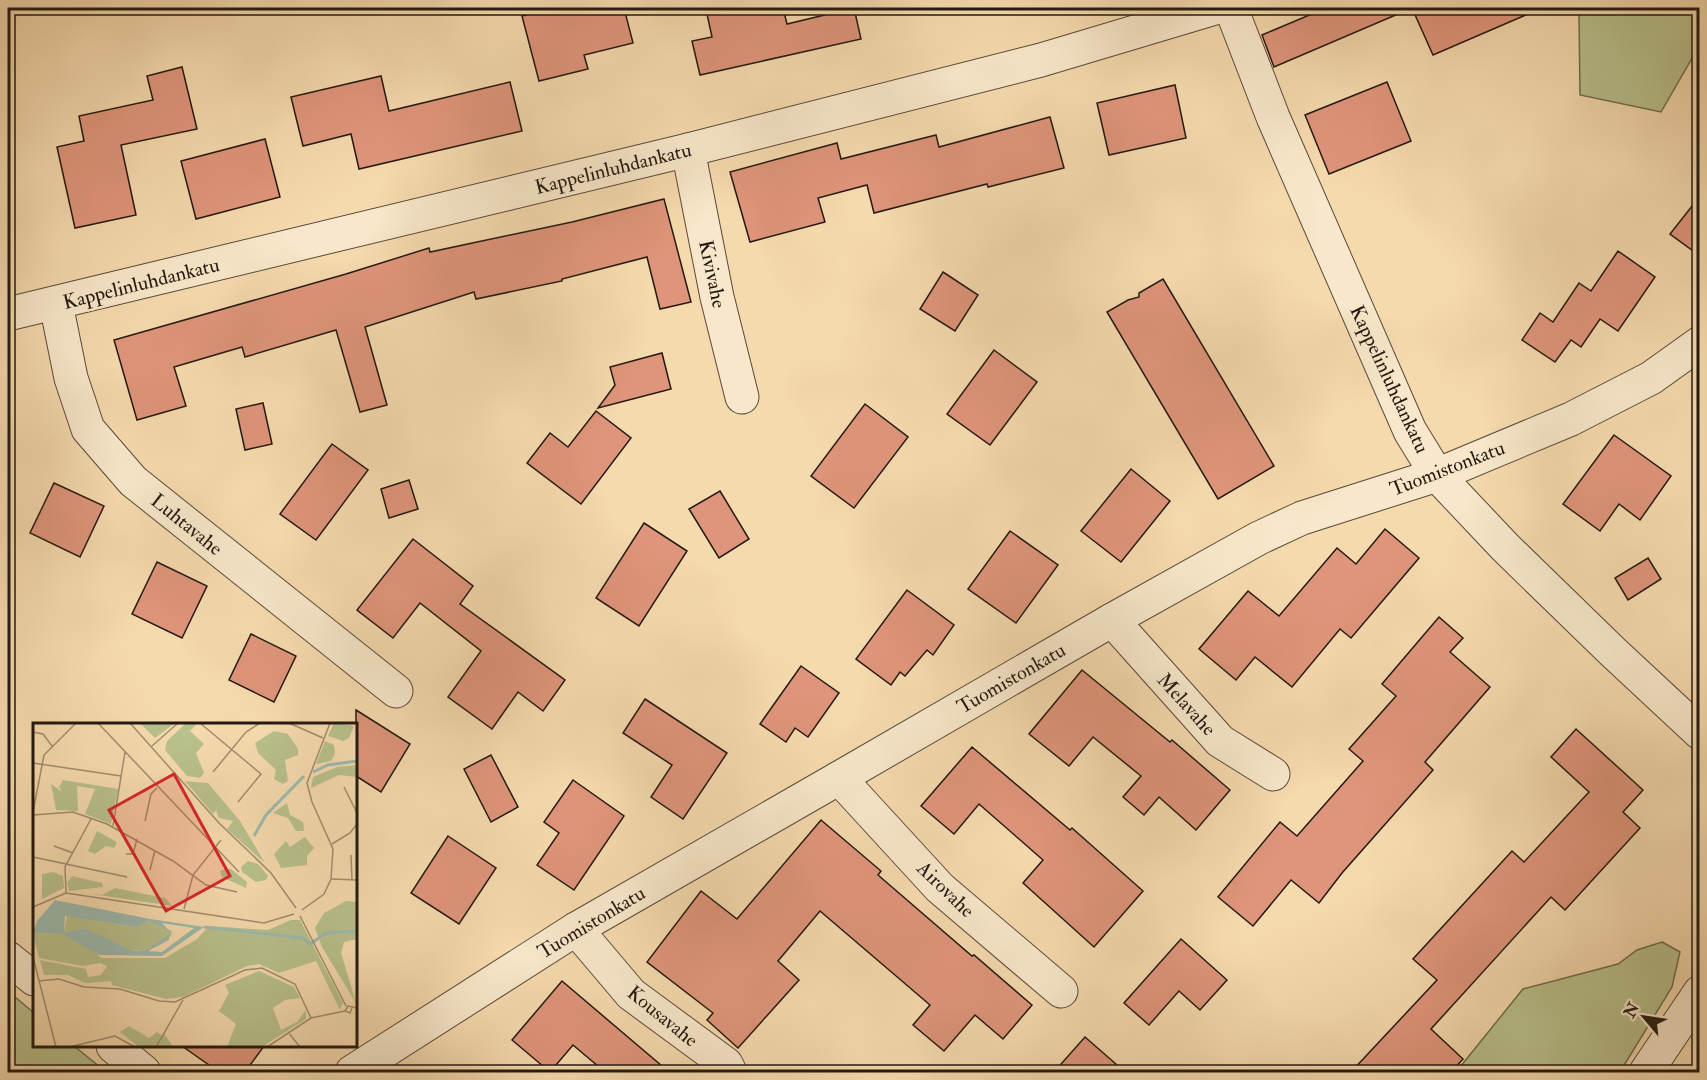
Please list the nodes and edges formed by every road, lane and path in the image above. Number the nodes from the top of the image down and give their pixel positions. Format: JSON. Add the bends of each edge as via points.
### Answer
{"nodes":[{"id":1,"x":1215,"y":8,"type":"edge"},
{"id":2,"x":1231,"y":8,"type":"edge"},
{"id":3,"x":688,"y":150,"type":"junction"},
{"id":4,"x":56,"y":304,"type":"junction"},
{"id":5,"x":8,"y":314,"type":"edge"},
{"id":6,"x":1700,"y":343,"type":"edge"},
{"id":7,"x":742,"y":397,"type":"dead end"},
{"id":8,"x":1437,"y":475,"type":"junction"},
{"id":9,"x":1112,"y":620,"type":"junction"},
{"id":10,"x":396,"y":691,"type":"dead end"},
{"id":11,"x":1700,"y":733,"type":"edge"},
{"id":12,"x":1273,"y":774,"type":"dead end"},
{"id":13,"x":839,"y":778,"type":"junction"},
{"id":14,"x":576,"y":929,"type":"junction"},
{"id":15,"x":8,"y":958,"type":"edge"},
{"id":16,"x":33,"y":978,"type":"edge"},
{"id":17,"x":1061,"y":991,"type":"dead end"},
{"id":18,"x":1700,"y":992,"type":"edge"},
{"id":19,"x":114,"y":1047,"type":"edge"},
{"id":20,"x":144,"y":1072,"type":"edge"},
{"id":21,"x":352,"y":1072,"type":"edge"},
{"id":22,"x":730,"y":1072,"type":"edge"},
{"id":23,"x":1646,"y":1072,"type":"edge"}],
"edges":[{"from":1,"to":3,"type":"street","name":"Kappelinluhdankatu","via":[[1041,60]]},
{"from":2,"to":8,"type":"street","name":"Kappelinluhdankatu","via":[[1273,117],[1410,431]]},
{"from":3,"to":4,"type":"street","name":"Kappelinluhdankatu"},
{"from":3,"to":7,"type":"street","name":"Kivivahe","via":[[717,297]]},
{"from":4,"to":5,"type":"street","name":"Kappelinluhdankatu"},
{"from":4,"to":10,"type":"street","name":"Luhtavahe","via":[[70,378],[88,429],[133,481]]},
{"from":6,"to":8,"type":"street","name":"Tuomistonkatu","via":[[1650,378],[1571,419]]},
{"from":8,"to":9,"type":"street","name":"Tuomistonkatu","via":[[1302,518]]},
{"from":8,"to":11,"type":"street","name":"Kappelinluhdankatu","via":[[1505,547]]},
{"from":9,"to":12,"type":"street","name":"Melavahe","via":[[1220,741]]},
{"from":9,"to":13,"type":"street","name":"Tuomistonkatu"},
{"from":13,"to":14,"type":"street","name":"Tuomistonkatu"},
{"from":13,"to":17,"type":"street","name":"Airovahe","via":[[940,888]]},
{"from":14,"to":21,"type":"street","name":"Tuomistonkatu"},
{"from":14,"to":22,"type":"street","name":"Kousavahe","via":[[631,994],[726,1064]]},
{"from":15,"to":16,"type":"street"},
{"from":18,"to":23,"type":"street"},
{"from":19,"to":20,"type":"street"}]}
